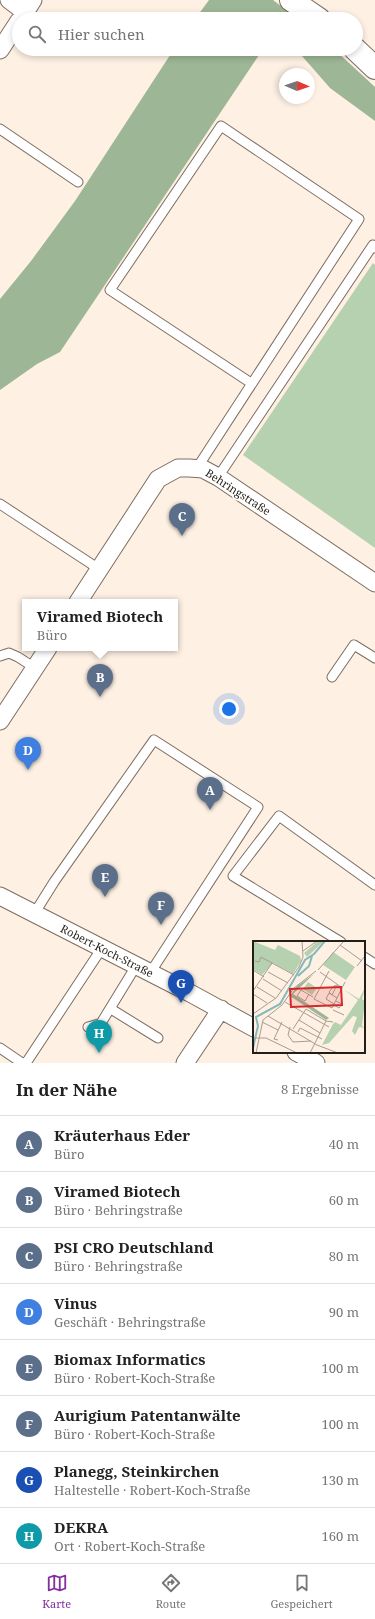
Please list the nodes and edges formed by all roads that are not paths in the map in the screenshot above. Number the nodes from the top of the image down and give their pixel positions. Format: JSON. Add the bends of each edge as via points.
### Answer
{"nodes":[{"id":1,"x":9,"y":0,"type":"edge"},
{"id":2,"x":291,"y":0,"type":"edge"},
{"id":3,"x":24,"y":12,"type":"edge"},
{"id":4,"x":309,"y":12,"type":"edge"},
{"id":5,"x":12,"y":32,"type":"edge"},
{"id":6,"x":0,"y":50,"type":"edge"},
{"id":7,"x":362,"y":56,"type":"edge"},
{"id":8,"x":375,"y":68,"type":"edge"},
{"id":9,"x":0,"y":128,"type":"edge"},
{"id":10,"x":78,"y":182,"type":"dead end"},
{"id":11,"x":375,"y":248,"type":"edge"},
{"id":12,"x":251,"y":383,"type":"junction"},
{"id":13,"x":197,"y":468,"type":"junction"},
{"id":14,"x":218,"y":477,"type":"junction"},
{"id":15,"x":0,"y":504,"type":"edge"},
{"id":16,"x":99,"y":569,"type":"junction"},
{"id":17,"x":375,"y":583,"type":"edge"},
{"id":18,"x":80,"y":599,"type":"edge"},
{"id":19,"x":46,"y":651,"type":"edge"},
{"id":20,"x":0,"y":656,"type":"edge"},
{"id":21,"x":375,"y":658,"type":"edge"},
{"id":22,"x":35,"y":668,"type":"junction"},
{"id":23,"x":332,"y":677,"type":"dead end"},
{"id":24,"x":0,"y":721,"type":"edge"},
{"id":25,"x":375,"y":885,"type":"edge"},
{"id":26,"x":1,"y":900,"type":"edge"},
{"id":27,"x":34,"y":914,"type":"junction"},
{"id":28,"x":339,"y":941,"type":"edge"},
{"id":29,"x":102,"y":948,"type":"junction"},
{"id":30,"x":365,"y":958,"type":"edge"},
{"id":31,"x":375,"y":964,"type":"edge"},
{"id":32,"x":143,"y":969,"type":"junction"},
{"id":33,"x":110,"y":1009,"type":"junction"},
{"id":34,"x":221,"y":1009,"type":"junction"},
{"id":35,"x":102,"y":1023,"type":"junction"},
{"id":36,"x":253,"y":1027,"type":"edge"},
{"id":37,"x":92,"y":1030,"type":"dead end"},
{"id":38,"x":104,"y":1038,"type":"dead end"},
{"id":39,"x":158,"y":1038,"type":"dead end"},
{"id":40,"x":0,"y":1048,"type":"edge"},
{"id":41,"x":298,"y":1053,"type":"edge"},
{"id":42,"x":184,"y":1057,"type":"edge"},
{"id":43,"x":22,"y":1063,"type":"edge"},
{"id":44,"x":26,"y":1063,"type":"edge"},
{"id":45,"x":316,"y":1063,"type":"edge"}],
"edges":[{"from":1,"to":3,"type":"street"},
{"from":2,"to":4,"type":"main road"},
{"from":5,"to":6,"type":"street"},
{"from":7,"to":8,"type":"main road"},
{"from":9,"to":10,"type":"lane"},
{"from":11,"to":14,"type":"lane","via":[[374,246]]},
{"from":12,"to":12,"type":"lane","via":[[110,290],[221,126],[359,219]]},
{"from":12,"to":13,"type":"lane"},
{"from":13,"to":14,"type":"street","name":"Behringstraße"},
{"from":13,"to":16,"type":"street","name":"Behringstraße","via":[[178,468],[158,479]]},
{"from":14,"to":17,"type":"street","name":"Behringstraße"},
{"from":15,"to":16,"type":"lane"},
{"from":16,"to":18,"type":"street","name":"Behringstraße"},
{"from":19,"to":22,"type":"street"},
{"from":20,"to":22,"type":"lane","via":[[10,653]]},
{"from":21,"to":23,"type":"lane","via":[[354,645]]},
{"from":22,"to":24,"type":"street"},
{"from":25,"to":28,"type":"lane","via":[[279,816],[233,876]]},
{"from":26,"to":27,"type":"street","name":"Robert-Koch-Straße"},
{"from":27,"to":29,"type":"street","name":"Robert-Koch-Straße"},
{"from":27,"to":32,"type":"lane","via":[[154,740],[258,807]]},
{"from":29,"to":32,"type":"street","name":"Robert-Koch-Straße"},
{"from":29,"to":44,"type":"lane"},
{"from":30,"to":31,"type":"lane"},
{"from":32,"to":33,"type":"lane"},
{"from":32,"to":34,"type":"street","name":"Robert-Koch-Straße"},
{"from":33,"to":35,"type":"lane"},
{"from":33,"to":39,"type":"lane"},
{"from":34,"to":36,"type":"street","name":"Robert-Koch-Straße"},
{"from":34,"to":42,"type":"street"},
{"from":35,"to":37,"type":"lane"},
{"from":35,"to":38,"type":"lane"},
{"from":40,"to":43,"type":"lane"},
{"from":41,"to":45,"type":"street"}]}
